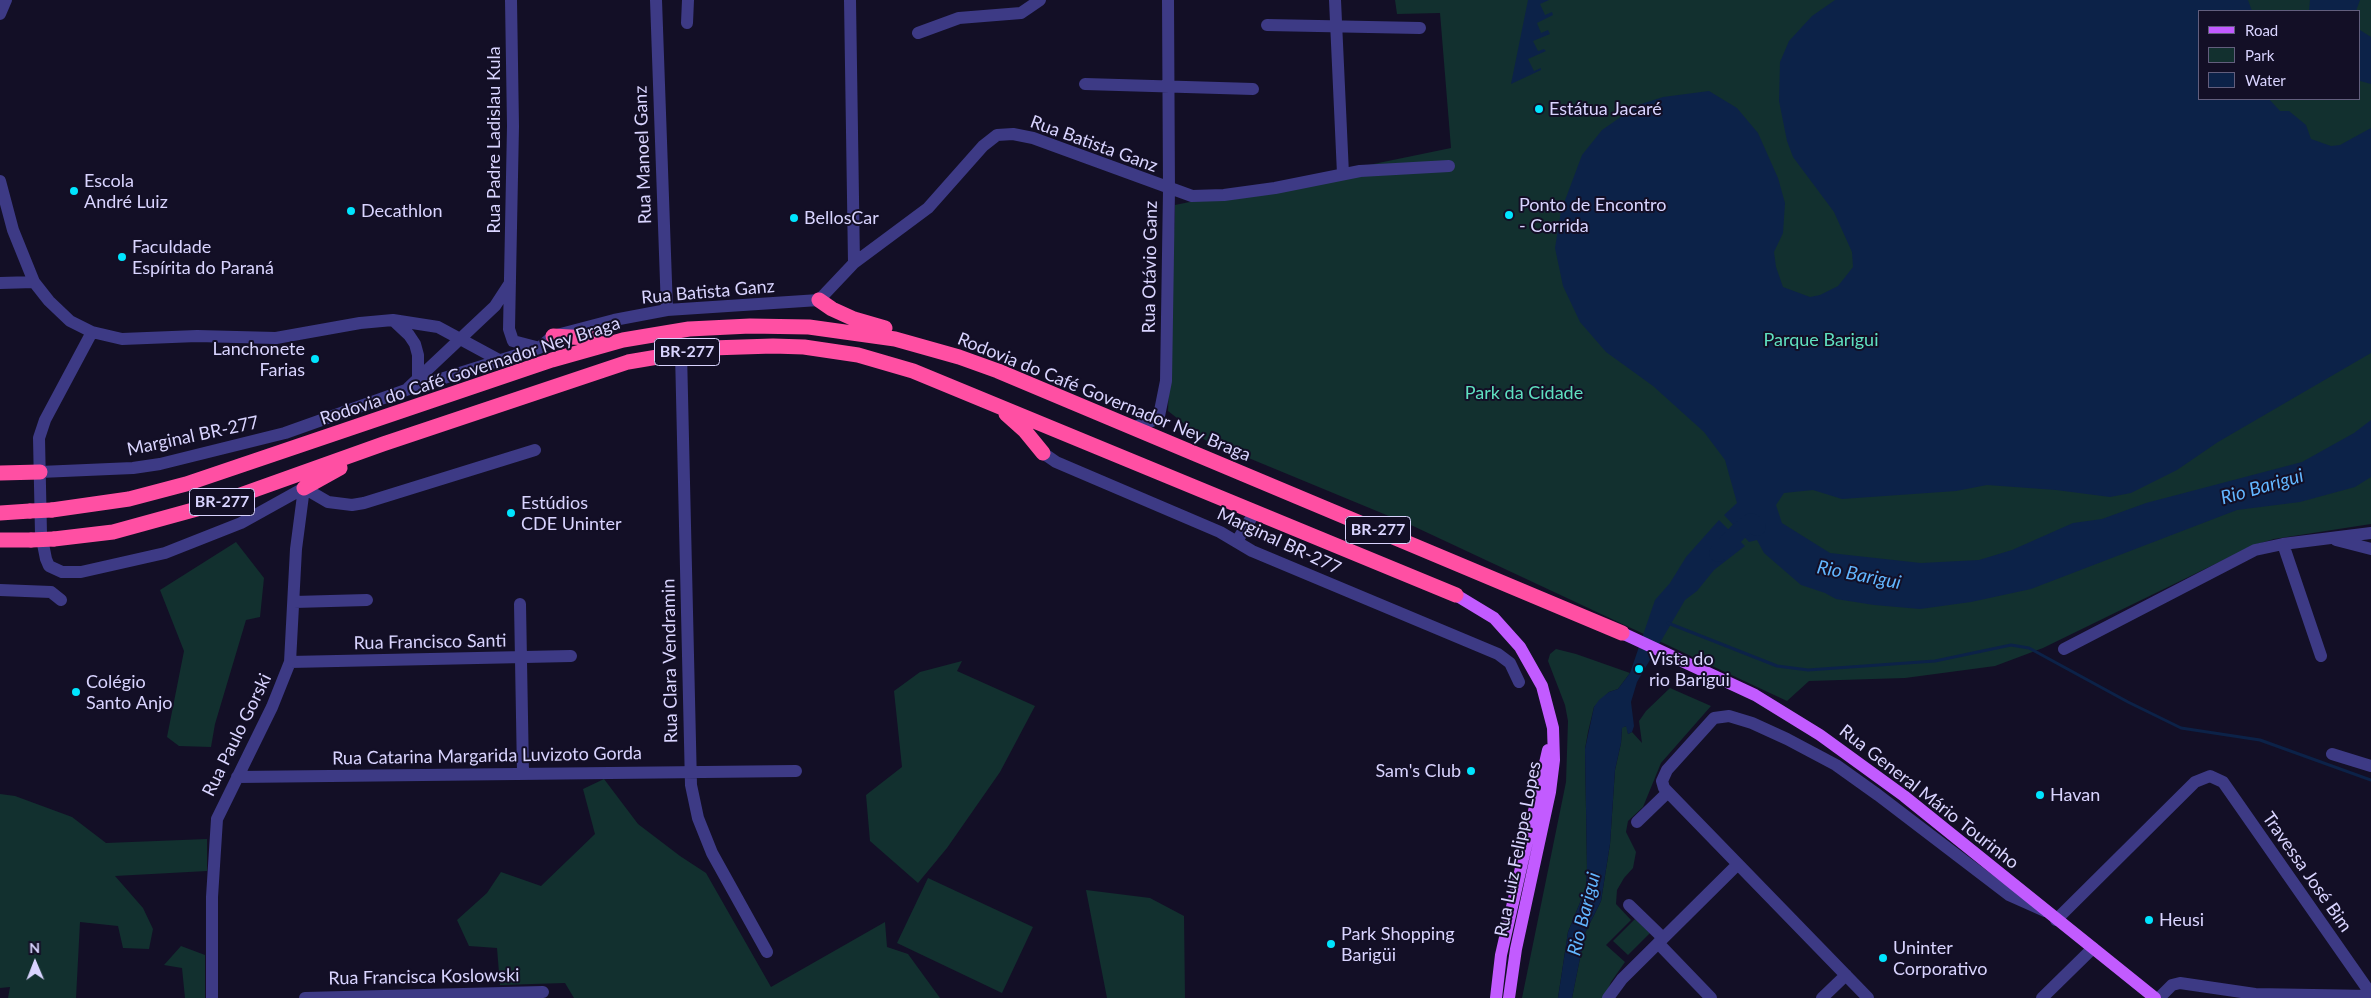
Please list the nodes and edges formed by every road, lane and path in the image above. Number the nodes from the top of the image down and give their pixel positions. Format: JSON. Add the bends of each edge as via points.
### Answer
{"nodes":[{"id":1,"x":6,"y":0,"type":"edge"},
{"id":2,"x":511,"y":0,"type":"edge"},
{"id":3,"x":656,"y":0,"type":"edge"},
{"id":4,"x":688,"y":0,"type":"edge"},
{"id":5,"x":850,"y":0,"type":"edge"},
{"id":6,"x":1040,"y":0,"type":"edge"},
{"id":7,"x":1168,"y":0,"type":"edge"},
{"id":8,"x":1335,"y":0,"type":"edge"},
{"id":9,"x":0,"y":14,"type":"edge"},
{"id":10,"x":687,"y":23,"type":"dead end"},
{"id":11,"x":1267,"y":25,"type":"dead end"},
{"id":12,"x":1336,"y":26,"type":"junction"},
{"id":13,"x":1420,"y":28,"type":"dead end"},
{"id":14,"x":918,"y":33,"type":"dead end"},
{"id":15,"x":1085,"y":84,"type":"dead end"},
{"id":16,"x":1169,"y":87,"type":"junction"},
{"id":17,"x":1253,"y":89,"type":"dead end"},
{"id":18,"x":1449,"y":166,"type":"dead end"},
{"id":19,"x":1344,"y":174,"type":"junction"},
{"id":20,"x":0,"y":181,"type":"edge"},
{"id":21,"x":1169,"y":190,"type":"junction"},
{"id":22,"x":854,"y":263,"type":"junction"},
{"id":23,"x":512,"y":281,"type":"junction"},
{"id":24,"x":34,"y":282,"type":"junction"},
{"id":25,"x":0,"y":283,"type":"edge"},
{"id":26,"x":819,"y":300,"type":"junction"},
{"id":27,"x":667,"y":310,"type":"junction"},
{"id":28,"x":393,"y":320,"type":"junction"},
{"id":29,"x":92,"y":332,"type":"junction"},
{"id":30,"x":553,"y":336,"type":"junction"},
{"id":31,"x":460,"y":340,"type":"junction"},
{"id":32,"x":623,"y":340,"type":"junction"},
{"id":33,"x":539,"y":348,"type":"junction"},
{"id":34,"x":681,"y":352,"type":"junction"},
{"id":35,"x":500,"y":360,"type":"junction"},
{"id":36,"x":998,"y":371,"type":"junction"},
{"id":37,"x":418,"y":377,"type":"junction"},
{"id":38,"x":406,"y":390,"type":"junction"},
{"id":39,"x":995,"y":405,"type":"junction"},
{"id":40,"x":1134,"y":427,"type":"junction"},
{"id":41,"x":383,"y":444,"type":"junction"},
{"id":42,"x":535,"y":450,"type":"dead end"},
{"id":43,"x":1042,"y":453,"type":"joint"},
{"id":44,"x":40,"y":472,"type":"junction"},
{"id":45,"x":0,"y":473,"type":"edge"},
{"id":46,"x":304,"y":488,"type":"junction"},
{"id":47,"x":1255,"y":512,"type":"junction"},
{"id":48,"x":0,"y":513,"type":"edge"},
{"id":49,"x":2371,"y":532,"type":"edge"},
{"id":50,"x":2329,"y":538,"type":"junction"},
{"id":51,"x":0,"y":540,"type":"edge"},
{"id":52,"x":1237,"y":541,"type":"junction"},
{"id":53,"x":2283,"y":544,"type":"junction"},
{"id":54,"x":2371,"y":548,"type":"edge"},
{"id":55,"x":0,"y":590,"type":"edge"},
{"id":56,"x":1456,"y":595,"type":"joint"},
{"id":57,"x":60,"y":600,"type":"dead end"},
{"id":58,"x":367,"y":600,"type":"dead end"},
{"id":59,"x":294,"y":602,"type":"junction"},
{"id":60,"x":520,"y":604,"type":"dead end"},
{"id":61,"x":1622,"y":633,"type":"joint"},
{"id":62,"x":2064,"y":649,"type":"dead end"},
{"id":63,"x":570,"y":656,"type":"dead end"},
{"id":64,"x":2321,"y":656,"type":"dead end"},
{"id":65,"x":521,"y":657,"type":"junction"},
{"id":66,"x":290,"y":662,"type":"junction"},
{"id":67,"x":1519,"y":682,"type":"dead end"},
{"id":68,"x":1553,"y":728,"type":"junction"},
{"id":69,"x":2332,"y":754,"type":"dead end"},
{"id":70,"x":2371,"y":766,"type":"edge"},
{"id":71,"x":690,"y":771,"type":"junction"},
{"id":72,"x":796,"y":771,"type":"dead end"},
{"id":73,"x":523,"y":773,"type":"junction"},
{"id":74,"x":237,"y":777,"type":"junction"},
{"id":75,"x":1665,"y":787,"type":"junction"},
{"id":76,"x":1637,"y":822,"type":"dead end"},
{"id":77,"x":1738,"y":864,"type":"junction"},
{"id":78,"x":1629,"y":905,"type":"dead end"},
{"id":79,"x":2052,"y":916,"type":"junction"},
{"id":80,"x":1660,"y":941,"type":"junction"},
{"id":81,"x":2093,"y":948,"type":"junction"},
{"id":82,"x":767,"y":952,"type":"dead end"},
{"id":83,"x":1846,"y":975,"type":"junction"},
{"id":84,"x":543,"y":992,"type":"dead end"},
{"id":85,"x":523,"y":995,"type":"edge"},
{"id":86,"x":2371,"y":995,"type":"edge"},
{"id":87,"x":2251,"y":996,"type":"edge"},
{"id":88,"x":212,"y":998,"type":"edge"},
{"id":89,"x":305,"y":998,"type":"edge"},
{"id":90,"x":1496,"y":998,"type":"edge"},
{"id":91,"x":1509,"y":998,"type":"edge"},
{"id":92,"x":1608,"y":998,"type":"edge"},
{"id":93,"x":1711,"y":998,"type":"edge"},
{"id":94,"x":1822,"y":998,"type":"edge"},
{"id":95,"x":1868,"y":998,"type":"edge"},
{"id":96,"x":2042,"y":998,"type":"edge"},
{"id":97,"x":2157,"y":998,"type":"edge"}],
"edges":[{"from":1,"to":9,"type":"street"},
{"from":2,"to":23,"type":"street","name":"Rua Padre Ladislau Kula"},
{"from":3,"to":27,"type":"street","name":"Rua Manoel Ganz"},
{"from":4,"to":10,"type":"street"},
{"from":5,"to":22,"type":"street"},
{"from":6,"to":14,"type":"street","via":[[1021,13],[959,18]]},
{"from":7,"to":16,"type":"street","name":"Rua Otávio Ganz"},
{"from":8,"to":12,"type":"street"},
{"from":11,"to":12,"type":"street"},
{"from":12,"to":13,"type":"street"},
{"from":12,"to":19,"type":"street"},
{"from":15,"to":16,"type":"street"},
{"from":16,"to":17,"type":"street"},
{"from":16,"to":21,"type":"street","name":"Rua Otávio Ganz"},
{"from":18,"to":19,"type":"street","name":"Rua Batista Ganz"},
{"from":19,"to":21,"type":"street","name":"Rua Batista Ganz","via":[[1224,196],[1192,196]]},
{"from":20,"to":24,"type":"street","via":[[13,230]]},
{"from":21,"to":22,"type":"street","name":"Rua Batista Ganz","via":[[1033,138],[1014,134],[997,136],[983,146],[928,208]]},
{"from":21,"to":40,"type":"street","name":"Rua Otávio Ganz","via":[[1166,381],[1159,416]]},
{"from":22,"to":26,"type":"street","name":"Rua Batista Ganz"},
{"from":23,"to":31,"type":"street","via":[[495,306]]},
{"from":23,"to":33,"type":"street","name":"Rua Padre Ladislau Kula","via":[[509,329],[513,340]]},
{"from":24,"to":25,"type":"street"},
{"from":24,"to":29,"type":"street","via":[[70,321]]},
{"from":26,"to":27,"type":"street","name":"Rua Batista Ganz"},
{"from":26,"to":36,"type":"highway","via":[[832,310],[854,319],[926,341]]},
{"from":27,"to":30,"type":"street","name":"Rua Batista Ganz"},
{"from":28,"to":29,"type":"street","via":[[276,338],[197,336],[122,339]]},
{"from":28,"to":31,"type":"street","via":[[438,327]]},
{"from":28,"to":37,"type":"street","via":[[415,344]]},
{"from":29,"to":44,"type":"street","via":[[41,428],[38,447]]},
{"from":30,"to":32,"type":"highway"},
{"from":30,"to":33,"type":"street","name":"Marginal BR-277"},
{"from":31,"to":35,"type":"street"},
{"from":31,"to":37,"type":"street"},
{"from":32,"to":36,"type":"highway","name":"Rodovia do Café Governador Ney Braga","number":"BR-277","via":[[697,328],[809,327],[895,339]]},
{"from":32,"to":48,"type":"highway","name":"Rodovia do Café Governador Ney Braga","number":"BR-277","bridge":true,"via":[[560,357],[186,484],[129,499],[52,510]]},
{"from":33,"to":35,"type":"street","name":"Marginal BR-277"},
{"from":34,"to":39,"type":"highway","number":"BR-277","via":[[766,346],[835,351],[899,366]]},
{"from":34,"to":41,"type":"highway","number":"BR-277","via":[[596,371]]},
{"from":34,"to":71,"type":"street","name":"Rua Clara Vendramin"},
{"from":35,"to":38,"type":"street","name":"Marginal BR-277"},
{"from":36,"to":40,"type":"highway","name":"Rodovia do Café Governador Ney Braga","number":"BR-277"},
{"from":37,"to":38,"type":"street"},
{"from":38,"to":44,"type":"street","name":"Marginal BR-277","via":[[286,433],[160,464]]},
{"from":39,"to":43,"type":"highway","via":[[1025,431]]},
{"from":39,"to":47,"type":"highway","number":"BR-277"},
{"from":40,"to":61,"type":"highway","name":"Rodovia do Café Governador Ney Braga","number":"BR-277"},
{"from":41,"to":46,"type":"highway"},
{"from":41,"to":51,"type":"highway","number":"BR-277","bridge":true,"via":[[181,515],[113,532],[54,539]]},
{"from":42,"to":46,"type":"street","via":[[364,503],[345,505],[328,502]]},
{"from":43,"to":52,"type":"street","name":"Marginal BR-277"},
{"from":44,"to":45,"type":"highway"},
{"from":44,"to":46,"type":"street","via":[[41,528],[46,559],[54,569],[70,573],[129,563],[203,540]]},
{"from":46,"to":59,"type":"street","name":"Rua Paulo Gorski","via":[[296,549]]},
{"from":47,"to":52,"type":"street"},
{"from":47,"to":56,"type":"highway","number":"BR-277"},
{"from":49,"to":50,"type":"street"},
{"from":50,"to":53,"type":"street"},
{"from":50,"to":54,"type":"street"},
{"from":52,"to":67,"type":"street","name":"Marginal BR-277","via":[[1252,551],[1505,658]]},
{"from":53,"to":62,"type":"street","via":[[2255,550]]},
{"from":53,"to":64,"type":"street"},
{"from":55,"to":57,"type":"street","via":[[50,592]]},
{"from":56,"to":68,"type":"main road","name":"Rua Luiz Felippe Lopes","via":[[1494,618],[1520,647],[1542,686]]},
{"from":58,"to":59,"type":"street"},
{"from":59,"to":66,"type":"street","name":"Rua Paulo Gorski"},
{"from":60,"to":65,"type":"street"},
{"from":61,"to":79,"type":"main road","name":"Rua General Mário Tourinho","via":[[1755,695],[1820,735],[1890,785]]},
{"from":63,"to":65,"type":"street","name":"Rua Francisco Santi"},
{"from":65,"to":66,"type":"street","name":"Rua Francisco Santi"},
{"from":65,"to":73,"type":"street"},
{"from":66,"to":74,"type":"street","name":"Rua Paulo Gorski"},
{"from":68,"to":90,"type":"main road","via":[[1501,955]]},
{"from":68,"to":91,"type":"main road","name":"Rua Luiz Felippe Lopes","via":[[1550,792],[1516,949]]},
{"from":69,"to":70,"type":"street"},
{"from":71,"to":72,"type":"street","name":"Rua Catarina Margarida Luvizoto Gorda"},
{"from":71,"to":73,"type":"street","name":"Rua Catarina Margarida Luvizoto Gorda"},
{"from":71,"to":82,"type":"street","name":"Rua Clara Vendramin","via":[[693,800],[705,838]]},
{"from":73,"to":74,"type":"street","name":"Rua Catarina Margarida Luvizoto Gorda"},
{"from":74,"to":88,"type":"street","name":"Rua Paulo Gorski","via":[[219,811],[216,825]]},
{"from":75,"to":76,"type":"street"},
{"from":75,"to":77,"type":"street"},
{"from":75,"to":79,"type":"street","via":[[1667,770],[1714,718],[1737,718],[1836,765],[2009,895]]},
{"from":77,"to":80,"type":"street"},
{"from":77,"to":83,"type":"street"},
{"from":78,"to":80,"type":"street"},
{"from":79,"to":81,"type":"main road","name":"Rua General Mário Tourinho"},
{"from":79,"to":86,"type":"street","name":"Travessa José Bim","via":[[2195,782],[2210,776],[2223,782]]},
{"from":80,"to":92,"type":"street"},
{"from":80,"to":93,"type":"street"},
{"from":81,"to":96,"type":"street"},
{"from":81,"to":97,"type":"main road","name":"Rua General Mário Tourinho"},
{"from":83,"to":94,"type":"street"},
{"from":83,"to":95,"type":"street"},
{"from":84,"to":85,"type":"street","name":"Rua Francisca Koslowski"},
{"from":85,"to":89,"type":"street","name":"Rua Francisca Koslowski"},
{"from":86,"to":87,"type":"street"},
{"from":87,"to":97,"type":"street","via":[[2180,983],[2172,985]]}]}
